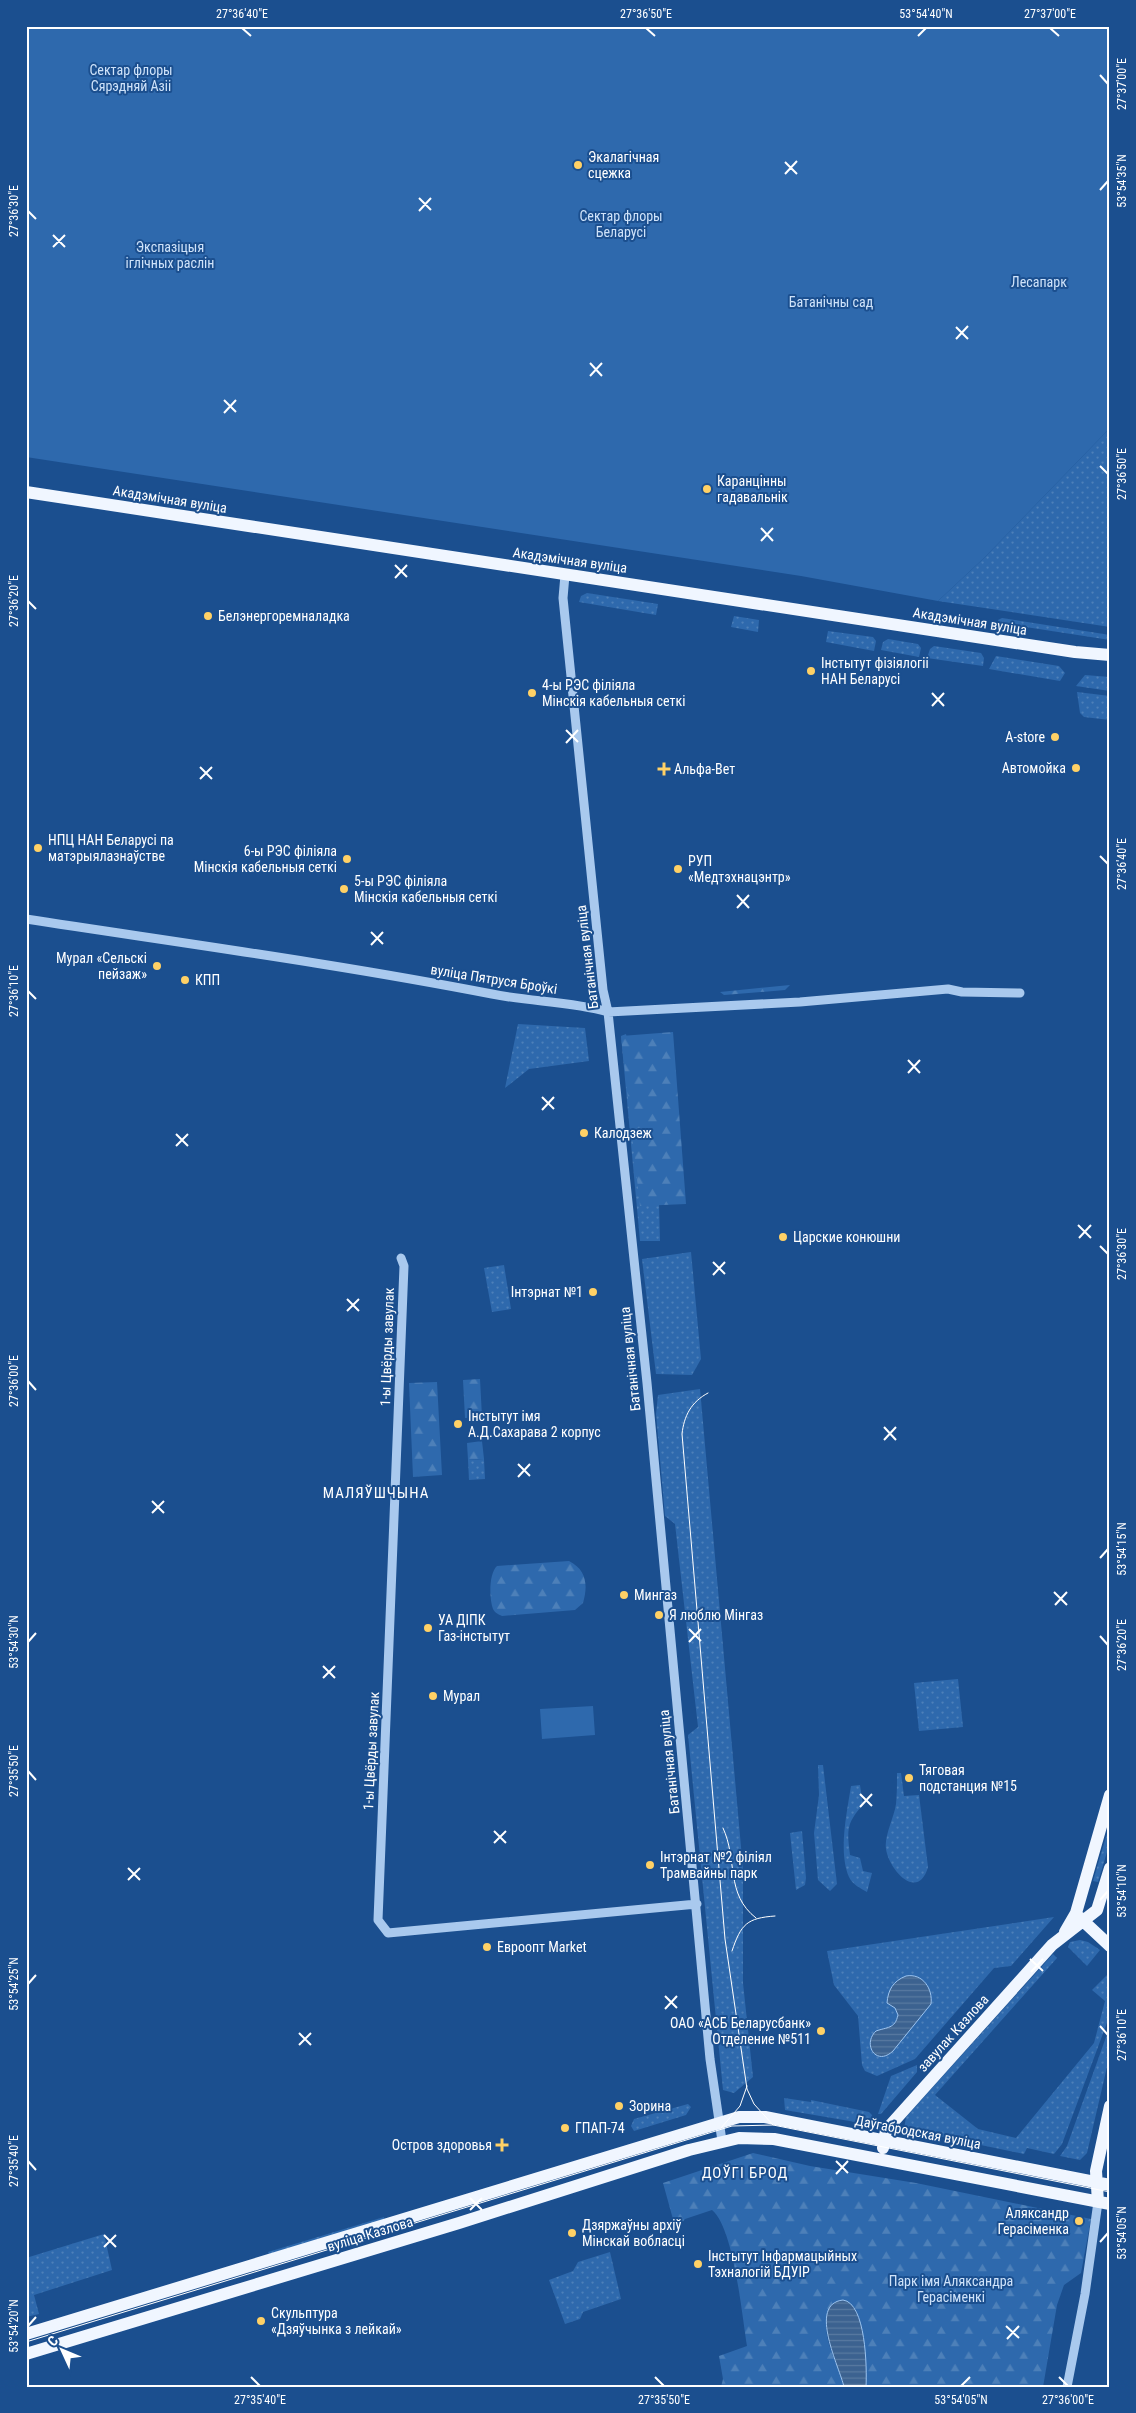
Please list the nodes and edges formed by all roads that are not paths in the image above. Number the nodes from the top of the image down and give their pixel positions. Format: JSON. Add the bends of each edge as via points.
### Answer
{"nodes":[{"id":1,"x":26,"y":492,"type":"edge"},
{"id":2,"x":565,"y":575,"type":"junction"},
{"id":3,"x":1096,"y":654,"type":"junction"},
{"id":4,"x":1110,"y":655,"type":"edge"},
{"id":5,"x":1110,"y":662,"type":"edge"},
{"id":6,"x":26,"y":919,"type":"edge"},
{"id":7,"x":1020,"y":993,"type":"dead end"},
{"id":8,"x":608,"y":1012,"type":"junction"},
{"id":9,"x":401,"y":1258,"type":"dead end"},
{"id":10,"x":1110,"y":1795,"type":"edge"},
{"id":11,"x":1110,"y":1868,"type":"edge"},
{"id":12,"x":697,"y":1904,"type":"junction"},
{"id":13,"x":1080,"y":1918,"type":"junction"},
{"id":14,"x":1110,"y":1946,"type":"edge"},
{"id":15,"x":1110,"y":2106,"type":"edge"},
{"id":16,"x":720,"y":2122,"type":"junction"},
{"id":17,"x":722,"y":2141,"type":"junction"},
{"id":18,"x":884,"y":2141,"type":"junction"},
{"id":19,"x":881,"y":2159,"type":"junction"},
{"id":20,"x":1096,"y":2183,"type":"junction"},
{"id":21,"x":1110,"y":2185,"type":"edge"},
{"id":22,"x":1104,"y":2203,"type":"edge"},
{"id":23,"x":26,"y":2334,"type":"edge"},
{"id":24,"x":26,"y":2354,"type":"edge"},
{"id":25,"x":1067,"y":2387,"type":"edge"}],
"edges":[{"from":1,"to":2,"type":"main road","name":"Акадэмічная вуліца"},
{"from":2,"to":3,"type":"main road","name":"Акадэмічная вуліца"},
{"from":2,"to":8,"type":"street","name":"Батанічная вуліца","via":[[563,598],[603,990]]},
{"from":3,"to":4,"type":"main road","name":"Акадэмічная вуліца"},
{"from":3,"to":5,"type":"main road"},
{"from":6,"to":8,"type":"street","name":"вуліца Пятруся Броўкі"},
{"from":7,"to":8,"type":"street","name":"вуліца Пятруся Броўкі","via":[[948,989],[823,1001]]},
{"from":8,"to":12,"type":"street","name":"Батанічная вуліца"},
{"from":9,"to":12,"type":"street","name":"1-ы Цвёрды завулак","via":[[404,1266],[378,1920],[388,1933]]},
{"from":10,"to":13,"type":"main road"},
{"from":11,"to":13,"type":"main road","name":"завулак Казлова","via":[[1097,1910]]},
{"from":12,"to":16,"type":"street","name":"Батанічная вуліца","via":[[710,2059]]},
{"from":13,"to":14,"type":"main road"},
{"from":13,"to":18,"type":"main road","name":"завулак Казлова","via":[[886,2130]]},
{"from":15,"to":20,"type":"main road"},
{"from":16,"to":17,"type":"street","name":"Батанічная вуліца"},
{"from":16,"to":18,"type":"main road","name":"Даўгабродская вуліца","via":[[739,2117],[764,2117]]},
{"from":16,"to":23,"type":"main road","name":"вуліца Казлова"},
{"from":17,"to":19,"type":"main road","via":[[774,2139]]},
{"from":17,"to":24,"type":"main road","name":"вуліца Казлова"},
{"from":18,"to":19,"type":"main road","name":"завулак Казлова"},
{"from":18,"to":20,"type":"main road","name":"Даўгабродская вуліца"},
{"from":19,"to":22,"type":"main road"},
{"from":20,"to":21,"type":"main road","name":"Даўгабродская вуліца"},
{"from":20,"to":22,"type":"main road"},
{"from":22,"to":25,"type":"street"}]}
